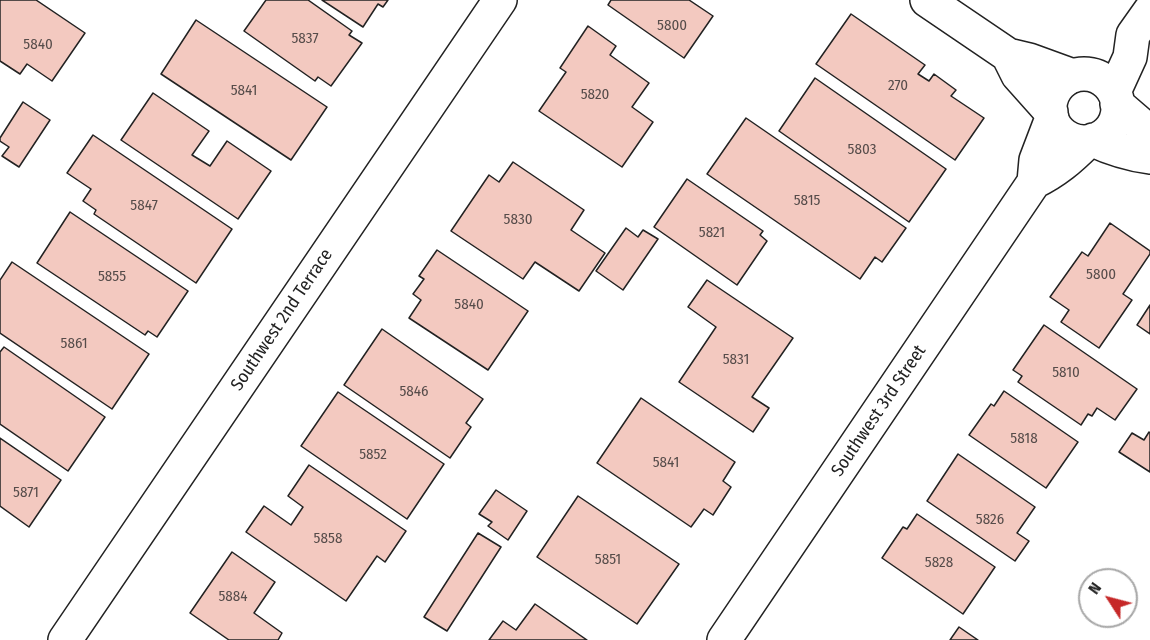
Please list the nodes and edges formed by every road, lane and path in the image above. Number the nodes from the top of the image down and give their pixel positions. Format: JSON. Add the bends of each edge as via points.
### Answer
{"nodes":[{"id":1,"x":500,"y":0,"type":"edge"},
{"id":2,"x":927,"y":0,"type":"edge"},
{"id":3,"x":1142,"y":23,"type":"edge"},
{"id":4,"x":1008,"y":55,"type":"junction"},
{"id":5,"x":1079,"y":75,"type":"junction"},
{"id":6,"x":1116,"y":98,"type":"junction"},
{"id":7,"x":1051,"y":115,"type":"junction"},
{"id":8,"x":1090,"y":141,"type":"junction"},
{"id":9,"x":1150,"y":141,"type":"edge"},
{"id":10,"x":1150,"y":157,"type":"edge"},
{"id":11,"x":1034,"y":182,"type":"junction"},
{"id":12,"x":65,"y":640,"type":"edge"},
{"id":13,"x":724,"y":640,"type":"edge"}],
"edges":[{"from":1,"to":12,"type":"street","name":"Southwest 2nd Terrace"},
{"from":2,"to":4,"type":"street"},
{"from":3,"to":5,"type":"street","name":"Southwest 3rd Street"},
{"from":3,"to":6,"type":"street","name":"Southwest 3rd Street"},
{"from":4,"to":5,"type":"street"},
{"from":4,"to":7,"type":"street","via":[[1018,75]]},
{"from":5,"to":6,"type":"street","via":[[1102,78]]},
{"from":5,"to":7,"type":"street","name":"Southwest 3rd Street","via":[[1053,94]]},
{"from":6,"to":8,"type":"street","name":"Southwest 3rd Street","via":[[1116,120],[1110,130]]},
{"from":6,"to":9,"type":"street"},
{"from":7,"to":8,"type":"street","via":[[1061,133],[1080,142]]},
{"from":7,"to":11,"type":"street","name":"Southwest 3rd Street","via":[[1036,160]]},
{"from":8,"to":10,"type":"street"},
{"from":8,"to":11,"type":"street","name":"Southwest 3rd Street","via":[[1055,171]]},
{"from":11,"to":13,"type":"street","name":"Southwest 3rd Street"}]}
